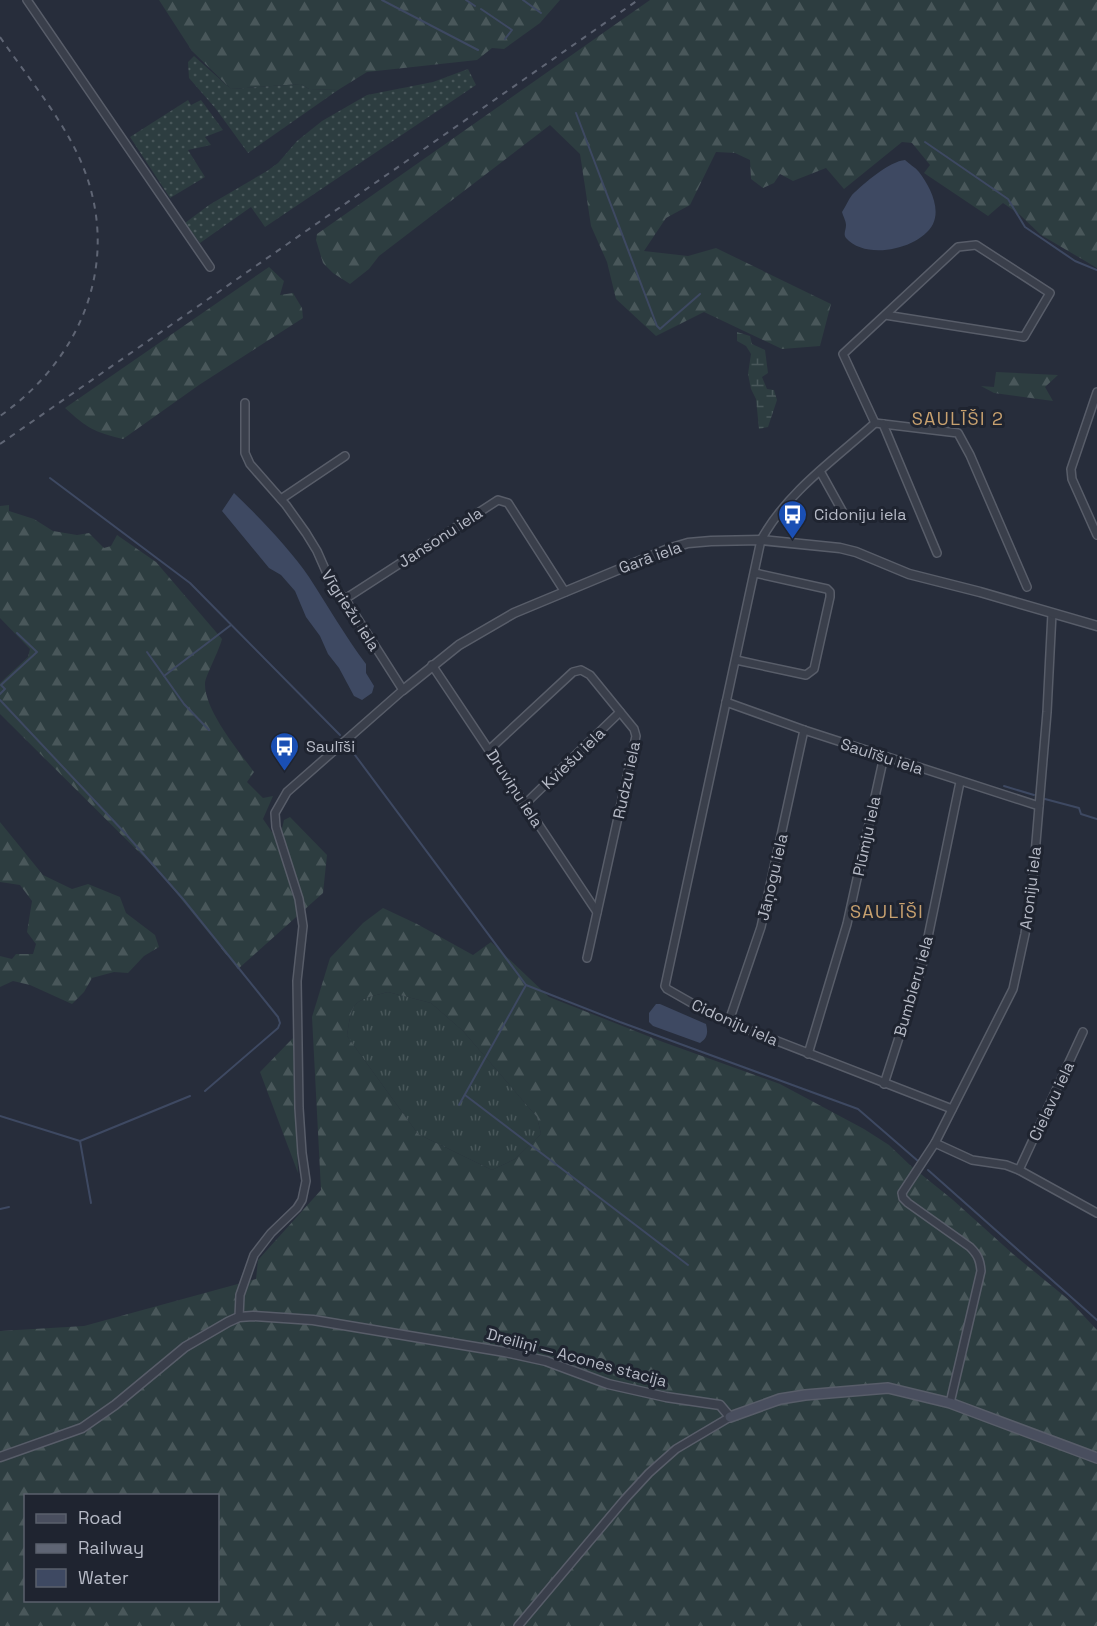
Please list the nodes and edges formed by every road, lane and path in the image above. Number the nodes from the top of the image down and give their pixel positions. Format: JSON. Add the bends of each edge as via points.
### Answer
{"nodes":[{"id":1,"x":27,"y":0,"type":"edge"},
{"id":2,"x":210,"y":267,"type":"dead end"},
{"id":3,"x":885,"y":315,"type":"junction"},
{"id":4,"x":1097,"y":392,"type":"edge"},
{"id":5,"x":245,"y":403,"type":"dead end"},
{"id":6,"x":879,"y":424,"type":"junction"},
{"id":7,"x":345,"y":456,"type":"dead end"},
{"id":8,"x":820,"y":471,"type":"junction"},
{"id":9,"x":281,"y":499,"type":"junction"},
{"id":10,"x":845,"y":516,"type":"dead end"},
{"id":11,"x":1097,"y":535,"type":"edge"},
{"id":12,"x":761,"y":540,"type":"junction"},
{"id":13,"x":937,"y":553,"type":"dead end"},
{"id":14,"x":755,"y":573,"type":"junction"},
{"id":15,"x":1027,"y":587,"type":"dead end"},
{"id":16,"x":565,"y":592,"type":"junction"},
{"id":17,"x":345,"y":599,"type":"junction"},
{"id":18,"x":1052,"y":613,"type":"junction"},
{"id":19,"x":1097,"y":626,"type":"edge"},
{"id":20,"x":736,"y":660,"type":"junction"},
{"id":21,"x":432,"y":665,"type":"junction"},
{"id":22,"x":403,"y":690,"type":"junction"},
{"id":23,"x":726,"y":702,"type":"junction"},
{"id":24,"x":620,"y":712,"type":"junction"},
{"id":25,"x":804,"y":730,"type":"junction"},
{"id":26,"x":490,"y":749,"type":"junction"},
{"id":27,"x":884,"y":756,"type":"junction"},
{"id":28,"x":960,"y":782,"type":"junction"},
{"id":29,"x":525,"y":804,"type":"junction"},
{"id":30,"x":1039,"y":806,"type":"junction"},
{"id":31,"x":597,"y":912,"type":"junction"},
{"id":32,"x":587,"y":958,"type":"dead end"},
{"id":33,"x":729,"y":1022,"type":"junction"},
{"id":34,"x":1083,"y":1032,"type":"dead end"},
{"id":35,"x":808,"y":1054,"type":"junction"},
{"id":36,"x":884,"y":1084,"type":"junction"},
{"id":37,"x":952,"y":1109,"type":"junction"},
{"id":38,"x":935,"y":1143,"type":"junction"},
{"id":39,"x":1019,"y":1170,"type":"junction"},
{"id":40,"x":1096,"y":1210,"type":"edge"},
{"id":41,"x":239,"y":1317,"type":"junction"},
{"id":42,"x":950,"y":1404,"type":"junction"},
{"id":43,"x":730,"y":1417,"type":"junction"},
{"id":44,"x":0,"y":1457,"type":"edge"},
{"id":45,"x":1097,"y":1458,"type":"edge"},
{"id":46,"x":518,"y":1626,"type":"edge"}],
"edges":[{"from":1,"to":2,"type":"street"},
{"from":3,"to":3,"type":"street","via":[[1024,337],[1050,293],[976,245],[958,247]]},
{"from":3,"to":6,"type":"street","via":[[843,354]]},
{"from":4,"to":11,"type":"street","via":[[1071,469]]},
{"from":5,"to":9,"type":"street","name":"Vīgriežu iela","via":[[245,453]]},
{"from":6,"to":8,"type":"street","name":"Cidoniju iela"},
{"from":6,"to":13,"type":"street"},
{"from":6,"to":15,"type":"street","via":[[958,433]]},
{"from":7,"to":9,"type":"street"},
{"from":8,"to":10,"type":"street"},
{"from":8,"to":12,"type":"street","name":"Cidoniju iela","via":[[792,495]]},
{"from":9,"to":17,"type":"street","name":"Vīgriežu iela","via":[[312,542],[332,585]]},
{"from":12,"to":14,"type":"street","name":"Cidoniju iela"},
{"from":12,"to":16,"type":"street","name":"Garā iela","via":[[688,543]]},
{"from":12,"to":18,"type":"street","name":"Garā iela","via":[[856,552],[909,574]]},
{"from":14,"to":20,"type":"street","name":"Cidoniju iela"},
{"from":14,"to":20,"type":"street","via":[[827,589],[828,607],[811,674]]},
{"from":16,"to":17,"type":"street","name":"Jansonu iela","via":[[508,503],[498,500]]},
{"from":16,"to":21,"type":"street","name":"Garā iela","via":[[484,629]]},
{"from":17,"to":22,"type":"street","name":"Vīgriežu iela"},
{"from":18,"to":19,"type":"street","name":"Garā iela"},
{"from":18,"to":30,"type":"street","name":"Aroniju iela"},
{"from":20,"to":23,"type":"street","name":"Cidoniju iela"},
{"from":21,"to":22,"type":"street","name":"Garā iela"},
{"from":21,"to":26,"type":"street","name":"Druviņu iela"},
{"from":22,"to":41,"type":"street","name":"Garā iela","via":[[287,792],[275,813],[303,926],[297,981],[300,1119],[306,1180],[297,1208],[254,1255],[240,1295]]},
{"from":23,"to":25,"type":"street","name":"Saulīšu iela"},
{"from":23,"to":33,"type":"street","name":"Cidoniju iela","via":[[665,986]]},
{"from":24,"to":26,"type":"street","name":"Rudzu iela","via":[[590,675],[581,670],[573,672]]},
{"from":24,"to":29,"type":"street","name":"Kviešu iela"},
{"from":24,"to":31,"type":"street","name":"Rudzu iela","via":[[636,736]]},
{"from":25,"to":27,"type":"street","name":"Saulīšu iela"},
{"from":25,"to":33,"type":"street","name":"Jāņogu iela","via":[[761,927]]},
{"from":26,"to":29,"type":"street","name":"Druviņu iela"},
{"from":27,"to":28,"type":"street","name":"Saulīšu iela"},
{"from":27,"to":35,"type":"street","name":"Plūmju iela","via":[[847,924]]},
{"from":28,"to":30,"type":"street","name":"Saulīšu iela"},
{"from":28,"to":36,"type":"street","name":"Bumbieru iela","via":[[922,966]]},
{"from":29,"to":31,"type":"street","name":"Druviņu iela"},
{"from":30,"to":37,"type":"street","name":"Aroniju iela","via":[[1033,878],[1013,989]]},
{"from":31,"to":32,"type":"street","name":"Rudzu iela"},
{"from":33,"to":35,"type":"street","name":"Cidoniju iela"},
{"from":34,"to":39,"type":"street","name":"Cielavu iela"},
{"from":35,"to":36,"type":"street","name":"Cidoniju iela"},
{"from":36,"to":37,"type":"street","name":"Cidoniju iela"},
{"from":37,"to":38,"type":"street","name":"Aroniju iela"},
{"from":38,"to":39,"type":"street","via":[[972,1161]]},
{"from":38,"to":42,"type":"street","name":"Aroniju iela","via":[[902,1193],[903,1198],[977,1254],[981,1271]]},
{"from":39,"to":40,"type":"street"},
{"from":41,"to":43,"type":"street","name":"Dreiliņi — Acones stacija","via":[[313,1320],[505,1352],[546,1361],[608,1384],[720,1405]]},
{"from":41,"to":44,"type":"street","name":"Dreiliņi — Acones stacija","via":[[185,1347],[82,1428]]},
{"from":42,"to":43,"type":"main road","via":[[888,1388],[780,1400]]},
{"from":42,"to":45,"type":"main road"},
{"from":43,"to":46,"type":"street","via":[[676,1449],[649,1473]]}]}
